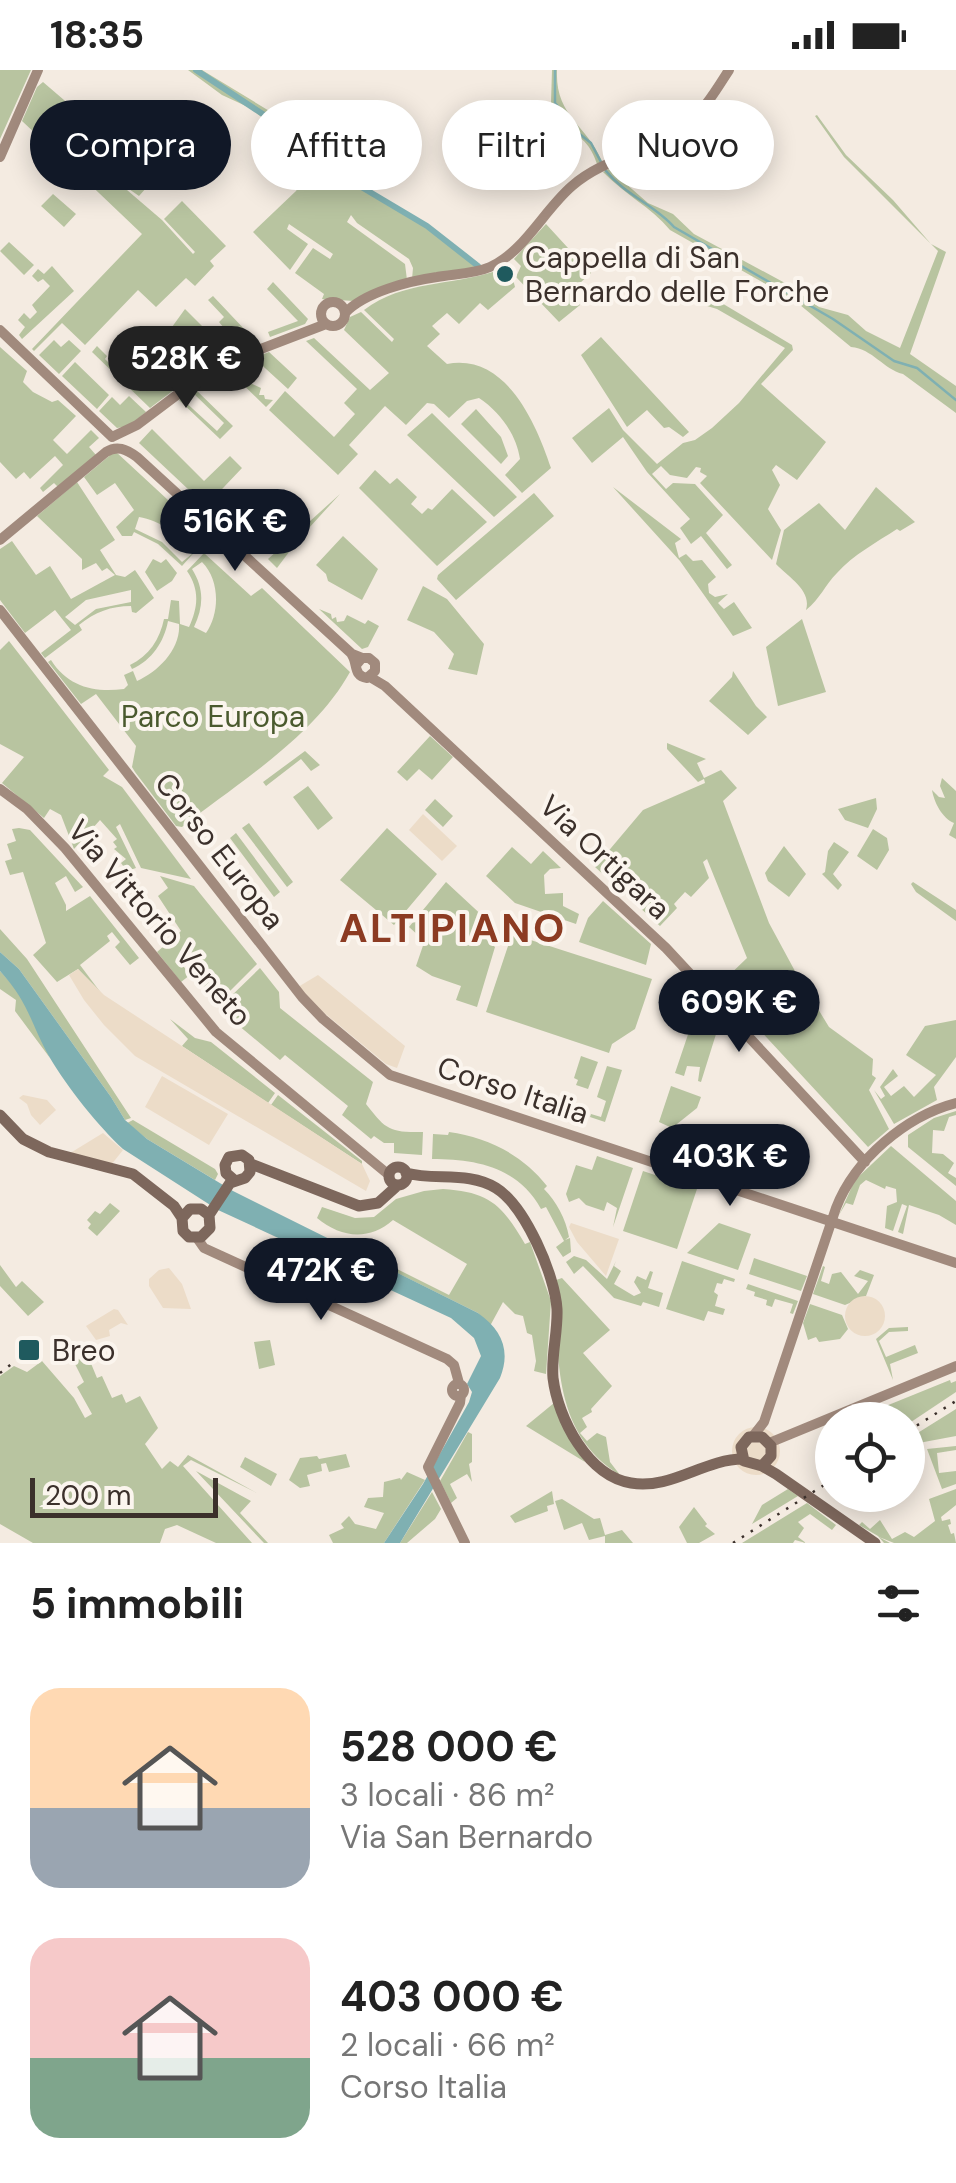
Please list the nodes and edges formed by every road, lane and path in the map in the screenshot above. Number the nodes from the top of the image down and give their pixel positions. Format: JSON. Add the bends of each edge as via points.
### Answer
{"nodes":[{"id":1,"x":38,"y":70,"type":"edge"},
{"id":2,"x":729,"y":70,"type":"edge"},
{"id":3,"x":0,"y":157,"type":"edge"},
{"id":4,"x":346,"y":308,"type":"junction"},
{"id":5,"x":324,"y":321,"type":"junction"},
{"id":6,"x":0,"y":330,"type":"edge"},
{"id":7,"x":117,"y":440,"type":"junction"},
{"id":8,"x":0,"y":540,"type":"edge"},
{"id":9,"x":0,"y":610,"type":"edge"},
{"id":10,"x":0,"y":789,"type":"edge"},
{"id":11,"x":396,"y":1078,"type":"joint"},
{"id":12,"x":956,"y":1103,"type":"edge"},
{"id":13,"x":0,"y":1115,"type":"edge"},
{"id":14,"x":869,"y":1158,"type":"junction"},
{"id":15,"x":250,"y":1170,"type":"junction"},
{"id":16,"x":396,"y":1180,"type":"junction"},
{"id":17,"x":227,"y":1181,"type":"junction"},
{"id":18,"x":200,"y":1210,"type":"junction"},
{"id":19,"x":832,"y":1222,"type":"junction"},
{"id":20,"x":203,"y":1241,"type":"junction"},
{"id":21,"x":956,"y":1263,"type":"edge"},
{"id":22,"x":956,"y":1366,"type":"edge"},
{"id":23,"x":767,"y":1447,"type":"junction"},
{"id":24,"x":742,"y":1453,"type":"junction"},
{"id":25,"x":464,"y":1543,"type":"edge"},
{"id":26,"x":874,"y":1543,"type":"edge"}],
"edges":[{"from":1,"to":3,"type":"street"},
{"from":2,"to":4,"type":"street","via":[[685,126],[602,166],[564,194],[508,256]]},
{"from":4,"to":5,"type":"street","via":[[338,324]]},
{"from":4,"to":5,"type":"street","via":[[326,305]]},
{"from":5,"to":7,"type":"street","via":[[214,366]]},
{"from":6,"to":7,"type":"street","name":"Via Ortigara"},
{"from":7,"to":8,"type":"street"},
{"from":7,"to":14,"type":"street","name":"Via Ortigara","via":[[357,659],[372,660],[373,674],[661,943]]},
{"from":9,"to":11,"type":"street","name":"Corso Europa","via":[[290,982],[323,1020]]},
{"from":10,"to":16,"type":"street","name":"Via Vittorio Veneto","via":[[65,848],[218,1034]]},
{"from":11,"to":19,"type":"street","name":"Corso Italia"},
{"from":12,"to":14,"type":"street","via":[[918,1117]]},
{"from":13,"to":18,"type":"main road","via":[[27,1142],[68,1160],[133,1174],[170,1202]]},
{"from":14,"to":19,"type":"street","via":[[845,1188]]},
{"from":15,"to":16,"type":"main road","via":[[366,1207],[378,1203]]},
{"from":15,"to":17,"type":"main road"},
{"from":15,"to":17,"type":"main road","via":[[242,1155],[233,1155],[226,1160]]},
{"from":16,"to":24,"type":"main road","via":[[467,1178],[490,1184],[522,1217],[556,1299],[557,1398],[599,1469],[642,1484]]},
{"from":17,"to":18,"type":"main road"},
{"from":18,"to":20,"type":"main road","via":[[211,1224]]},
{"from":18,"to":20,"type":"main road","via":[[183,1231]]},
{"from":19,"to":21,"type":"street","name":"Corso Italia"},
{"from":19,"to":23,"type":"street","via":[[764,1422]]},
{"from":20,"to":25,"type":"street","via":[[454,1365],[458,1390],[428,1465]]},
{"from":22,"to":23,"type":"street"},
{"from":23,"to":24,"type":"main road"},
{"from":23,"to":24,"type":"main road","via":[[749,1465]]},
{"from":23,"to":26,"type":"main road","via":[[781,1478]]}]}
